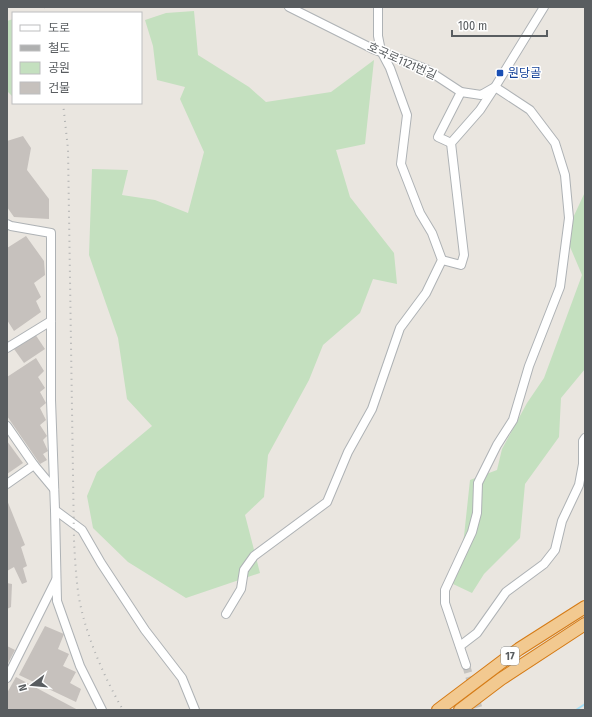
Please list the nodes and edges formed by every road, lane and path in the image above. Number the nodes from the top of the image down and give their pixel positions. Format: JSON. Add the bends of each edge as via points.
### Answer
{"nodes":[{"id":1,"x":289,"y":7,"type":"edge"},
{"id":2,"x":378,"y":7,"type":"edge"},
{"id":3,"x":544,"y":7,"type":"edge"},
{"id":4,"x":381,"y":51,"type":"junction"},
{"id":5,"x":495,"y":87,"type":"junction"},
{"id":6,"x":461,"y":92,"type":"junction"},
{"id":7,"x":451,"y":143,"type":"junction"},
{"id":8,"x":7,"y":224,"type":"edge"},
{"id":9,"x":442,"y":260,"type":"junction"},
{"id":10,"x":51,"y":321,"type":"junction"},
{"id":11,"x":7,"y":348,"type":"edge"},
{"id":12,"x":7,"y":426,"type":"edge"},
{"id":13,"x":585,"y":438,"type":"edge"},
{"id":14,"x":34,"y":465,"type":"junction"},
{"id":15,"x":7,"y":484,"type":"edge"},
{"id":16,"x":54,"y":489,"type":"junction"},
{"id":17,"x":55,"y":510,"type":"junction"},
{"id":18,"x":57,"y":580,"type":"junction"},
{"id":19,"x":585,"y":607,"type":"edge"},
{"id":20,"x":226,"y":614,"type":"dead end"},
{"id":21,"x":585,"y":624,"type":"edge"},
{"id":22,"x":460,"y":646,"type":"junction"},
{"id":23,"x":466,"y":665,"type":"tunnel mouth"},
{"id":24,"x":7,"y":678,"type":"edge"},
{"id":25,"x":102,"y":710,"type":"edge"},
{"id":26,"x":195,"y":710,"type":"edge"},
{"id":27,"x":438,"y":710,"type":"edge"},
{"id":28,"x":460,"y":710,"type":"edge"}],
"edges":[{"from":1,"to":4,"type":"street","name":"호국로1121번길"},
{"from":2,"to":4,"type":"street"},
{"from":3,"to":5,"type":"street"},
{"from":4,"to":6,"type":"street","name":"호국로1121번길","via":[[426,69]]},
{"from":4,"to":9,"type":"street","via":[[407,115],[401,164]]},
{"from":5,"to":6,"type":"street","name":"호국로1121번길","via":[[481,95]]},
{"from":5,"to":7,"type":"street","via":[[480,110]]},
{"from":5,"to":22,"type":"street","via":[[530,110],[555,143],[565,175],[569,218],[560,287],[529,366],[513,420],[478,483],[477,512],[472,532],[445,590],[445,603]]},
{"from":6,"to":7,"type":"street","via":[[438,137]]},
{"from":7,"to":9,"type":"street","via":[[464,255],[461,266]]},
{"from":8,"to":10,"type":"street","via":[[51,233]]},
{"from":9,"to":20,"type":"street","via":[[426,293],[400,328],[372,409],[348,452],[327,502],[254,556],[244,570],[242,589]]},
{"from":10,"to":11,"type":"street"},
{"from":10,"to":16,"type":"street"},
{"from":12,"to":14,"type":"street"},
{"from":13,"to":22,"type":"street","via":[[579,485],[562,521],[555,550],[544,564],[506,592],[477,634]]},
{"from":14,"to":15,"type":"street"},
{"from":14,"to":16,"type":"street"},
{"from":16,"to":17,"type":"street"},
{"from":17,"to":18,"type":"street"},
{"from":17,"to":26,"type":"street","via":[[82,530],[145,630],[182,678]]},
{"from":18,"to":24,"type":"street"},
{"from":18,"to":25,"type":"street","via":[[57,601],[80,666]]},
{"from":19,"to":27,"type":"highway","number":"17","via":[[519,649]]},
{"from":21,"to":28,"type":"highway","number":"17","via":[[501,679]]},
{"from":22,"to":23,"type":"street"}]}
